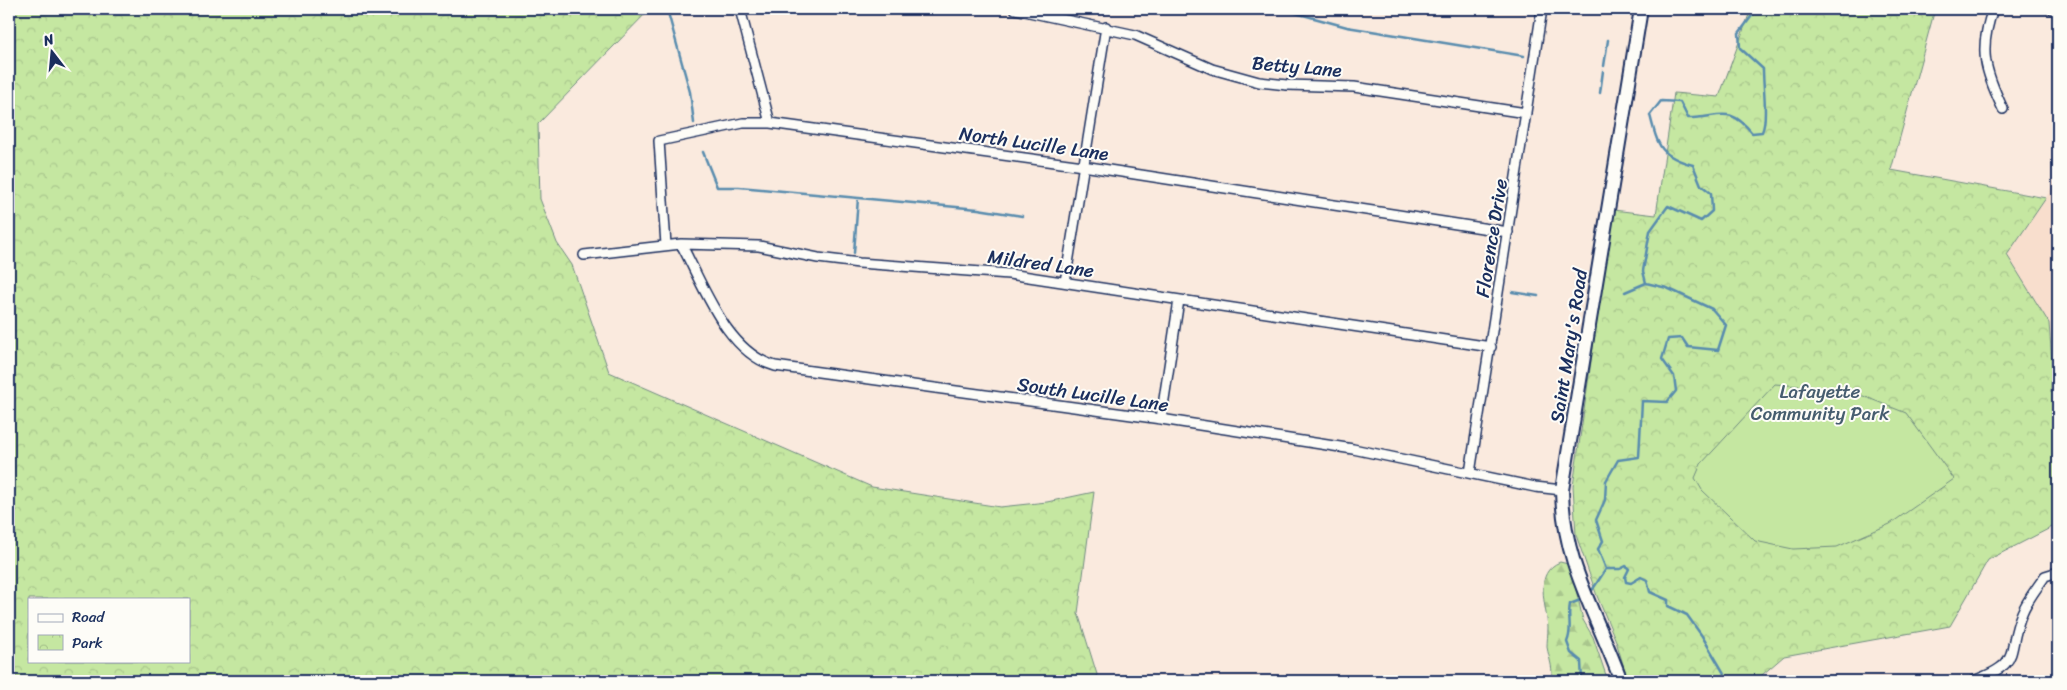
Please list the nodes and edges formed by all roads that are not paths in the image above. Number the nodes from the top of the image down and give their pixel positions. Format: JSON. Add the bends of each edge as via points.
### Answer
{"nodes":[{"id":1,"x":740,"y":9,"type":"edge"},
{"id":2,"x":1015,"y":9,"type":"edge"},
{"id":3,"x":1542,"y":9,"type":"edge"},
{"id":4,"x":1641,"y":9,"type":"edge"},
{"id":5,"x":1993,"y":9,"type":"edge"},
{"id":6,"x":2052,"y":9,"type":"edge"},
{"id":7,"x":2058,"y":12,"type":"edge"},
{"id":8,"x":1106,"y":27,"type":"junction"},
{"id":9,"x":2003,"y":109,"type":"dead end"},
{"id":10,"x":1526,"y":113,"type":"junction"},
{"id":11,"x":770,"y":123,"type":"junction"},
{"id":12,"x":1083,"y":166,"type":"junction"},
{"id":13,"x":1508,"y":232,"type":"junction"},
{"id":14,"x":682,"y":244,"type":"junction"},
{"id":15,"x":666,"y":246,"type":"junction"},
{"id":16,"x":584,"y":255,"type":"dead end"},
{"id":17,"x":1065,"y":282,"type":"junction"},
{"id":18,"x":1179,"y":300,"type":"junction"},
{"id":19,"x":1491,"y":347,"type":"junction"},
{"id":20,"x":1161,"y":420,"type":"junction"},
{"id":21,"x":1470,"y":473,"type":"junction"},
{"id":22,"x":1562,"y":490,"type":"junction"},
{"id":23,"x":2058,"y":572,"type":"edge"},
{"id":24,"x":1621,"y":681,"type":"edge"},
{"id":25,"x":1973,"y":681,"type":"edge"}],
"edges":[{"from":1,"to":11,"type":"street"},
{"from":2,"to":8,"type":"street","name":"Betty Lane"},
{"from":3,"to":10,"type":"street","name":"Florence Drive"},
{"from":4,"to":22,"type":"street","name":"Saint Mary's Road"},
{"from":5,"to":9,"type":"street","via":[[1987,26],[1985,64]]},
{"from":6,"to":7,"type":"street"},
{"from":8,"to":10,"type":"street","name":"Betty Lane","via":[[1145,38],[1221,73],[1259,82],[1287,86],[1354,87]]},
{"from":8,"to":12,"type":"street"},
{"from":10,"to":13,"type":"street","name":"Florence Drive"},
{"from":11,"to":12,"type":"street","name":"North Lucille Lane"},
{"from":11,"to":15,"type":"street","name":"North Lucille Lane","via":[[743,123],[659,141]]},
{"from":12,"to":13,"type":"street","name":"North Lucille Lane"},
{"from":12,"to":17,"type":"street"},
{"from":13,"to":19,"type":"street","name":"Florence Drive"},
{"from":14,"to":15,"type":"street","name":"Mildred Lane"},
{"from":14,"to":17,"type":"street","name":"Mildred Lane","via":[[759,246],[859,263],[980,270]]},
{"from":14,"to":20,"type":"street","name":"South Lucille Lane","via":[[729,332],[746,351],[764,363]]},
{"from":15,"to":16,"type":"street","name":"Mildred Lane"},
{"from":17,"to":18,"type":"street","name":"Mildred Lane"},
{"from":18,"to":19,"type":"street","name":"Mildred Lane"},
{"from":18,"to":20,"type":"street"},
{"from":19,"to":21,"type":"street","name":"Florence Drive"},
{"from":20,"to":21,"type":"street","name":"South Lucille Lane","via":[[1353,449]]},
{"from":21,"to":22,"type":"street","name":"South Lucille Lane"},
{"from":22,"to":24,"type":"street","name":"Saint Mary's Road","via":[[1565,529],[1579,582]]},
{"from":23,"to":25,"type":"street","via":[[2045,576],[2022,613],[2008,661],[2002,669]]}]}
